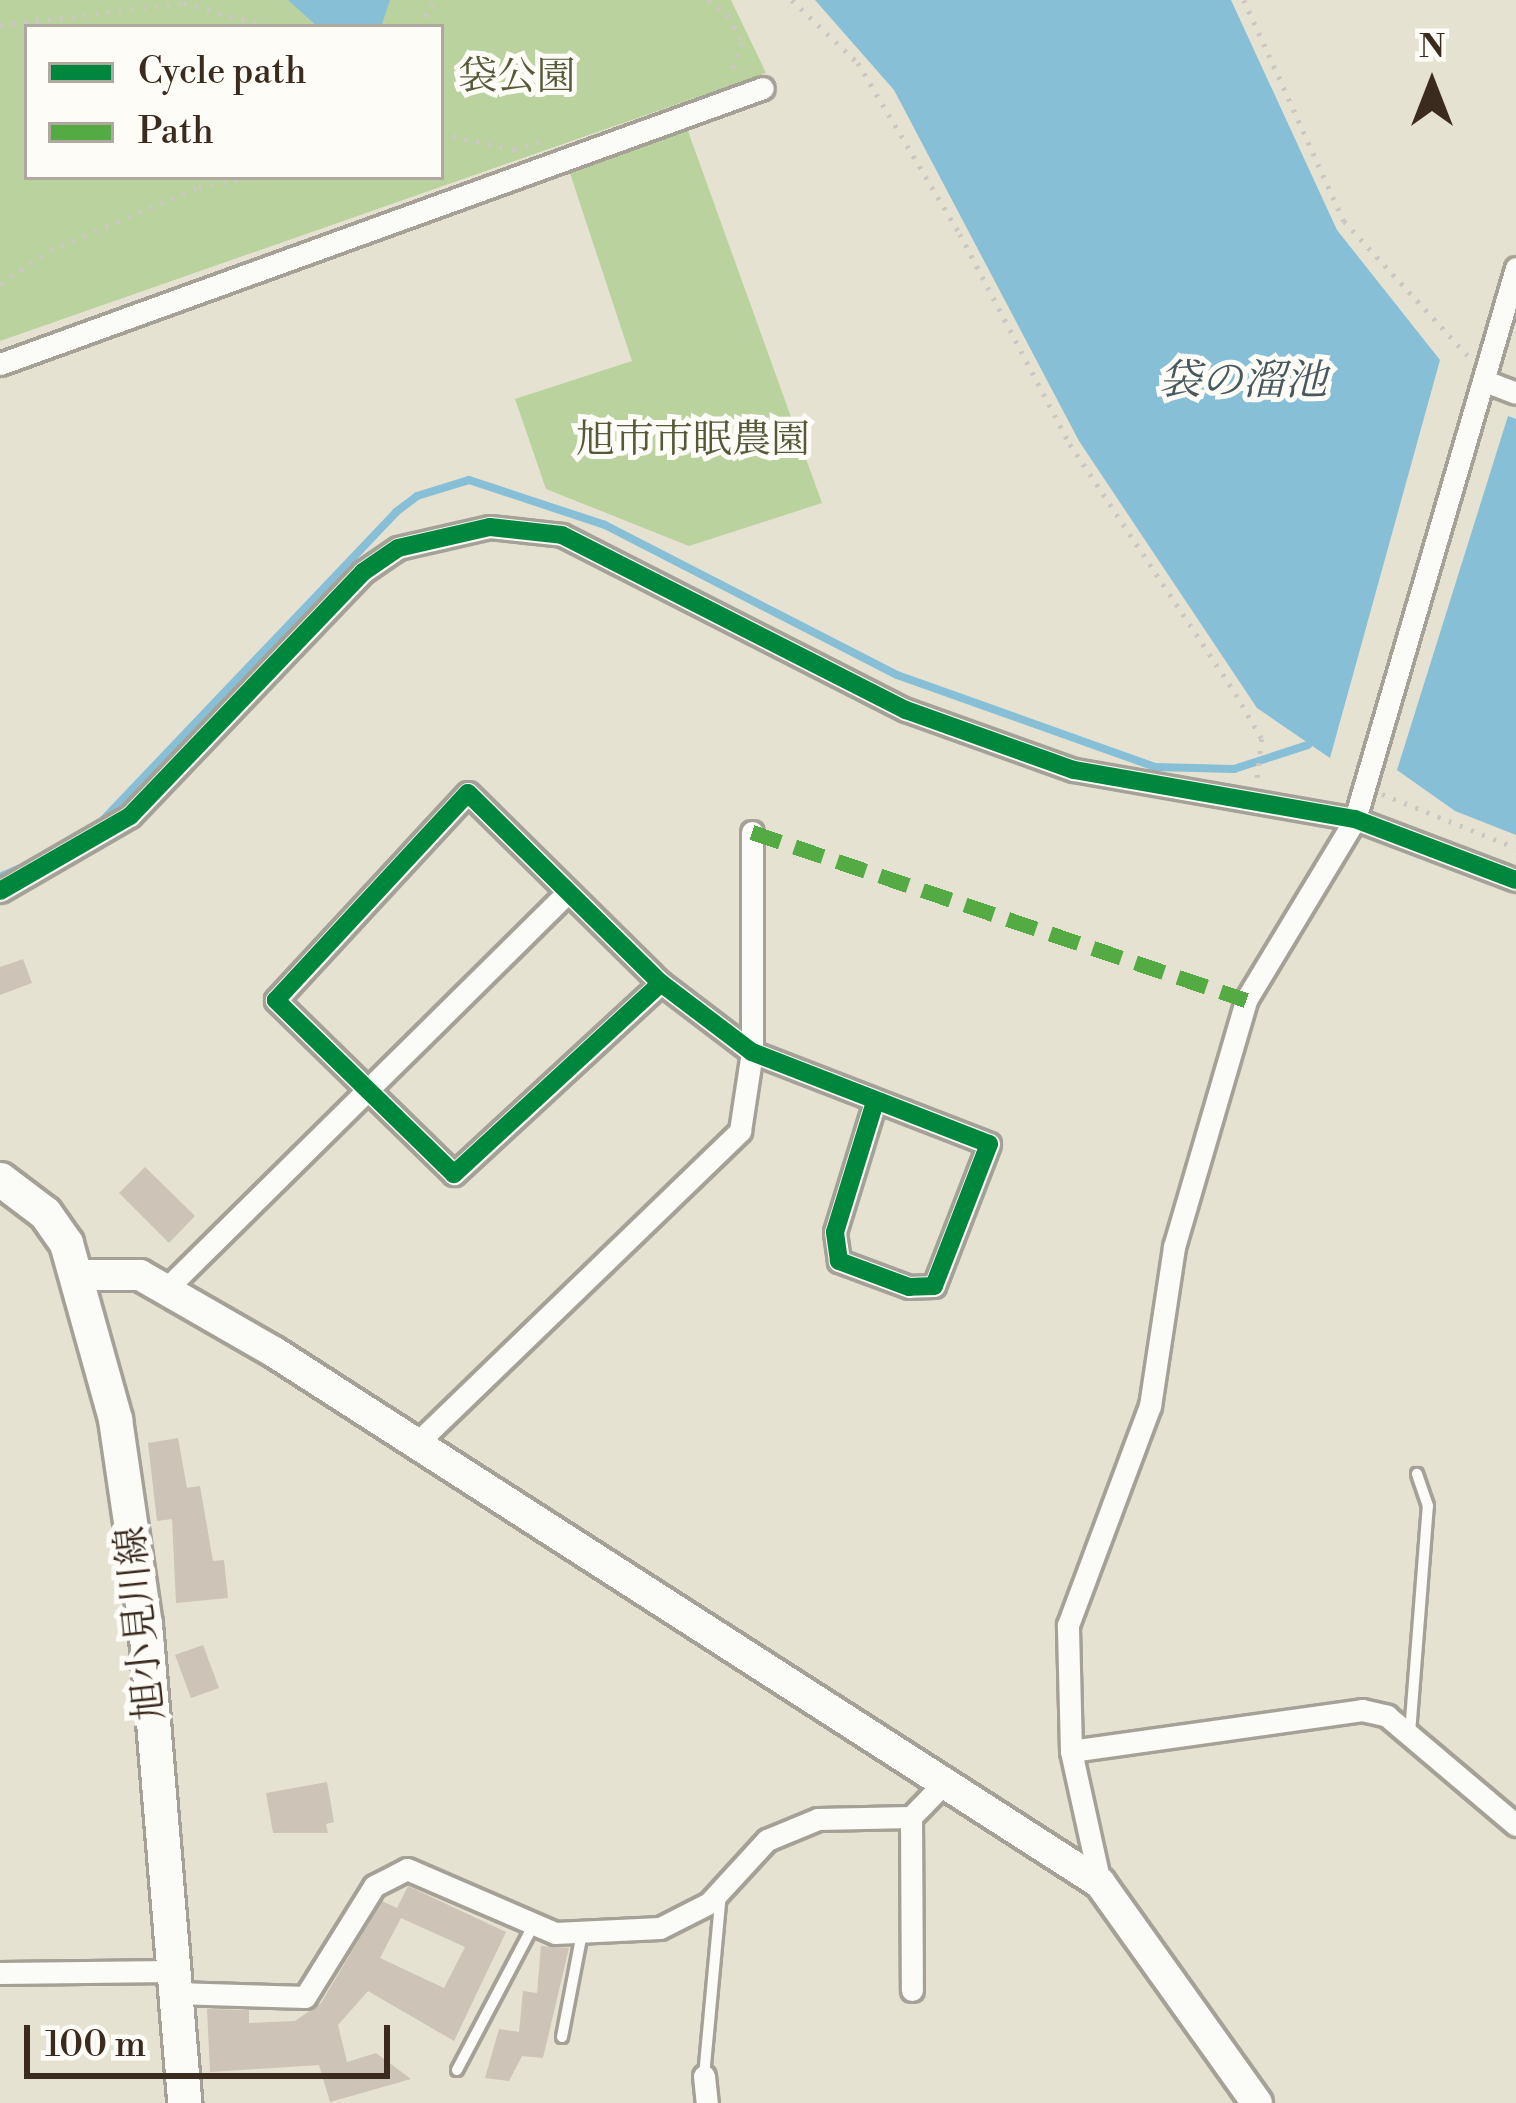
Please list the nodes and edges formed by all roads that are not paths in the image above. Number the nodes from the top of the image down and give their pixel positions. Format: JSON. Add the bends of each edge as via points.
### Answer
{"nodes":[{"id":1,"x":763,"y":88,"type":"dead end"},
{"id":2,"x":1516,"y":268,"type":"edge"},
{"id":3,"x":0,"y":364,"type":"edge"},
{"id":4,"x":1485,"y":380,"type":"junction"},
{"id":5,"x":1516,"y":393,"type":"edge"},
{"id":6,"x":1354,"y":819,"type":"junction"},
{"id":7,"x":752,"y":832,"type":"dead end"},
{"id":8,"x":1516,"y":880,"type":"edge"},
{"id":9,"x":0,"y":891,"type":"edge"},
{"id":10,"x":568,"y":892,"type":"junction"},
{"id":11,"x":661,"y":983,"type":"junction"},
{"id":12,"x":752,"y":1052,"type":"junction"},
{"id":13,"x":369,"y":1087,"type":"junction"},
{"id":14,"x":874,"y":1105,"type":"junction"},
{"id":15,"x":0,"y":1179,"type":"edge"},
{"id":16,"x":79,"y":1275,"type":"junction"},
{"id":17,"x":165,"y":1290,"type":"junction"},
{"id":18,"x":416,"y":1445,"type":"junction"},
{"id":19,"x":1417,"y":1474,"type":"dead end"},
{"id":20,"x":1410,"y":1733,"type":"junction"},
{"id":21,"x":1071,"y":1751,"type":"junction"},
{"id":22,"x":946,"y":1781,"type":"junction"},
{"id":23,"x":910,"y":1817,"type":"junction"},
{"id":24,"x":1516,"y":1825,"type":"edge"},
{"id":25,"x":1100,"y":1883,"type":"junction"},
{"id":26,"x":722,"y":1889,"type":"junction"},
{"id":27,"x":533,"y":1926,"type":"junction"},
{"id":28,"x":583,"y":1933,"type":"junction"},
{"id":29,"x":0,"y":1973,"type":"edge"},
{"id":30,"x":174,"y":1982,"type":"junction"},
{"id":31,"x":912,"y":1990,"type":"dead end"},
{"id":32,"x":562,"y":2037,"type":"dead end"},
{"id":33,"x":458,"y":2070,"type":"dead end"},
{"id":34,"x":704,"y":2076,"type":"joint"},
{"id":35,"x":184,"y":2103,"type":"edge"},
{"id":36,"x":707,"y":2103,"type":"edge"},
{"id":37,"x":1257,"y":2103,"type":"edge"}],
"edges":[{"from":1,"to":3,"type":"street"},
{"from":2,"to":4,"type":"street"},
{"from":4,"to":5,"type":"street"},
{"from":4,"to":6,"type":"street"},
{"from":6,"to":8,"type":"street"},
{"from":6,"to":9,"type":"street","via":[[1074,770],[906,710],[562,536],[462,529],[398,548],[364,572],[130,816]]},
{"from":6,"to":21,"type":"street","via":[[1246,1000],[1230,1050],[1174,1247],[1150,1406],[1068,1625]]},
{"from":7,"to":12,"type":"street"},
{"from":10,"to":11,"type":"street"},
{"from":10,"to":13,"type":"street"},
{"from":10,"to":13,"type":"street","via":[[468,793],[276,1000]]},
{"from":11,"to":12,"type":"street"},
{"from":11,"to":13,"type":"street","via":[[454,1174]]},
{"from":12,"to":14,"type":"street"},
{"from":12,"to":18,"type":"street","via":[[740,1131]]},
{"from":13,"to":17,"type":"street"},
{"from":14,"to":14,"type":"street","via":[[835,1232],[839,1261],[909,1287],[934,1286],[989,1144]]},
{"from":15,"to":16,"type":"main road","name":"旭小見川線","via":[[45,1213]]},
{"from":16,"to":17,"type":"street","via":[[120,1271]]},
{"from":16,"to":30,"type":"main road","name":"旭小見川線","via":[[135,1542]]},
{"from":17,"to":18,"type":"street"},
{"from":18,"to":22,"type":"street"},
{"from":19,"to":20,"type":"lane","via":[[1427,1529]]},
{"from":20,"to":21,"type":"street","via":[[1362,1710]]},
{"from":20,"to":24,"type":"street"},
{"from":21,"to":25,"type":"street"},
{"from":22,"to":23,"type":"street"},
{"from":22,"to":25,"type":"street"},
{"from":23,"to":26,"type":"street","via":[[818,1819],[767,1840]]},
{"from":23,"to":31,"type":"street"},
{"from":25,"to":37,"type":"street"},
{"from":26,"to":28,"type":"street","via":[[660,1928]]},
{"from":26,"to":34,"type":"lane"},
{"from":27,"to":28,"type":"street"},
{"from":27,"to":30,"type":"street","via":[[407,1869],[374,1886],[304,1997]]},
{"from":27,"to":33,"type":"lane"},
{"from":28,"to":32,"type":"lane"},
{"from":29,"to":30,"type":"street"},
{"from":30,"to":35,"type":"main road","name":"旭小見川線"},
{"from":34,"to":36,"type":"street"}]}
